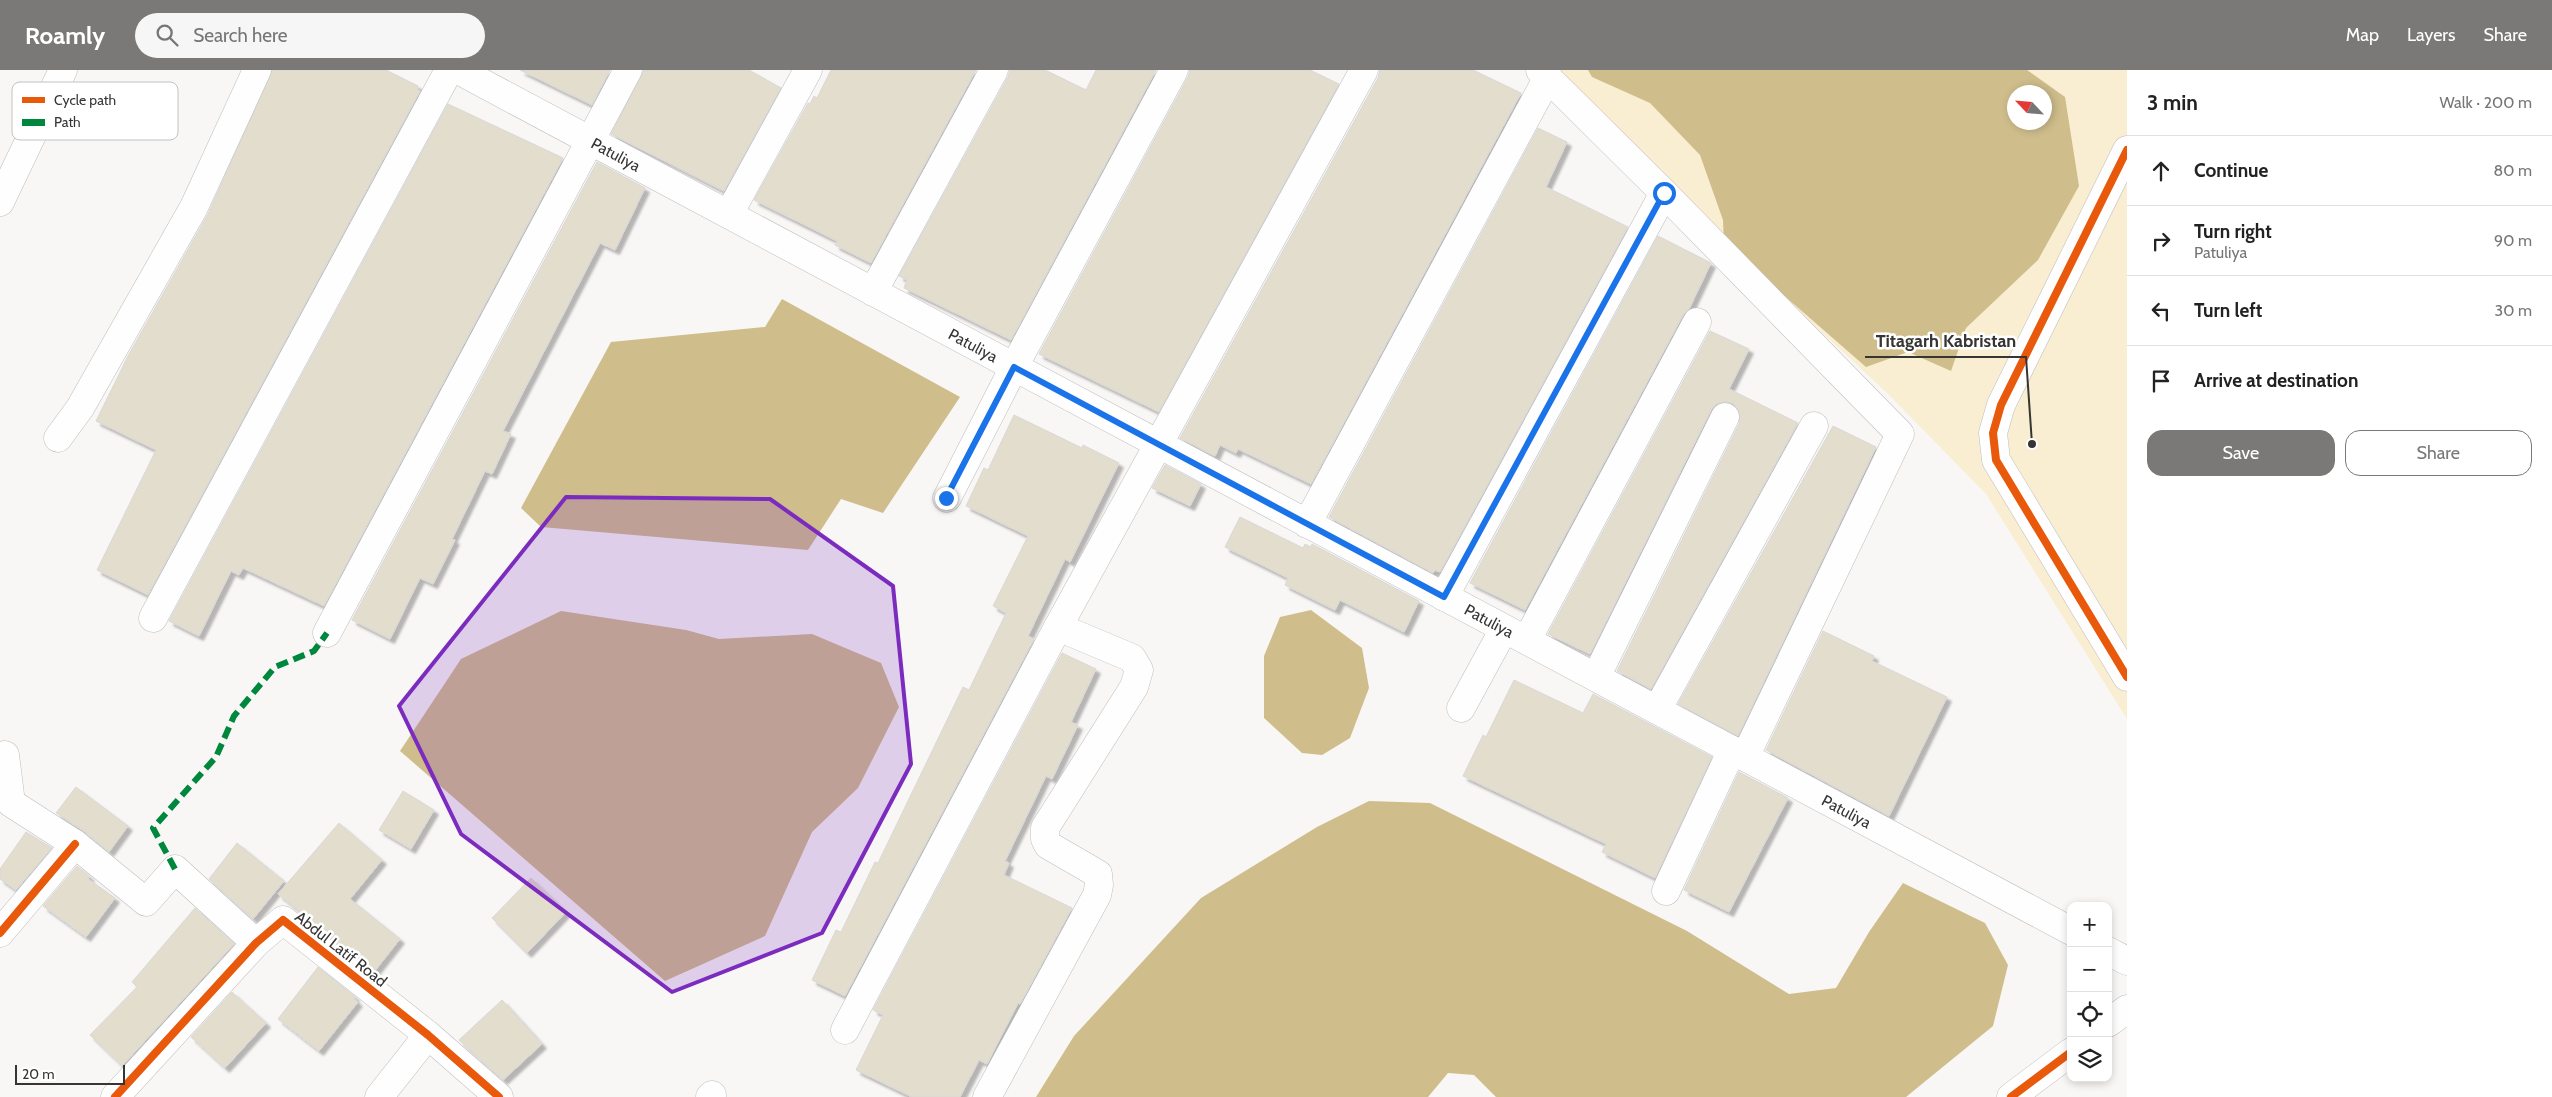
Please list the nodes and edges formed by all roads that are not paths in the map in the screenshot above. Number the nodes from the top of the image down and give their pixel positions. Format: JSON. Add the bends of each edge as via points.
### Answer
{"nodes":[{"id":1,"x":63,"y":70,"type":"edge"},
{"id":2,"x":257,"y":70,"type":"edge"},
{"id":3,"x":449,"y":70,"type":"edge"},
{"id":4,"x":458,"y":70,"type":"edge"},
{"id":5,"x":628,"y":70,"type":"edge"},
{"id":6,"x":808,"y":70,"type":"edge"},
{"id":7,"x":994,"y":70,"type":"edge"},
{"id":8,"x":1174,"y":70,"type":"edge"},
{"id":9,"x":1364,"y":70,"type":"edge"},
{"id":10,"x":1544,"y":73,"type":"edge"},
{"id":11,"x":57,"y":82,"type":"edge"},
{"id":12,"x":30,"y":140,"type":"edge"},
{"id":13,"x":591,"y":141,"type":"junction"},
{"id":14,"x":2127,"y":150,"type":"edge"},
{"id":15,"x":1664,"y":193,"type":"junction"},
{"id":16,"x":0,"y":202,"type":"edge"},
{"id":17,"x":728,"y":214,"type":"junction"},
{"id":18,"x":873,"y":292,"type":"junction"},
{"id":19,"x":1697,"y":322,"type":"dead end"},
{"id":20,"x":1014,"y":367,"type":"junction"},
{"id":21,"x":1724,"y":417,"type":"dead end"},
{"id":22,"x":1814,"y":426,"type":"dead end"},
{"id":23,"x":58,"y":438,"type":"dead end"},
{"id":24,"x":1158,"y":444,"type":"junction"},
{"id":25,"x":946,"y":498,"type":"dead end"},
{"id":26,"x":1307,"y":524,"type":"junction"},
{"id":27,"x":1444,"y":597,"type":"junction"},
{"id":28,"x":153,"y":618,"type":"dead end"},
{"id":29,"x":1058,"y":627,"type":"junction"},
{"id":30,"x":327,"y":633,"type":"dead end"},
{"id":31,"x":1515,"y":634,"type":"junction"},
{"id":32,"x":1596,"y":677,"type":"junction"},
{"id":33,"x":2127,"y":677,"type":"edge"},
{"id":34,"x":1461,"y":708,"type":"dead end"},
{"id":35,"x":1657,"y":710,"type":"junction"},
{"id":36,"x":1738,"y":753,"type":"junction"},
{"id":37,"x":4,"y":755,"type":"dead end"},
{"id":38,"x":75,"y":844,"type":"junction"},
{"id":39,"x":1666,"y":891,"type":"dead end"},
{"id":40,"x":2067,"y":929,"type":"edge"},
{"id":41,"x":0,"y":933,"type":"edge"},
{"id":42,"x":256,"y":943,"type":"junction"},
{"id":43,"x":2112,"y":953,"type":"edge"},
{"id":44,"x":2127,"y":961,"type":"edge"},
{"id":45,"x":2127,"y":1009,"type":"edge"},
{"id":46,"x":2112,"y":1020,"type":"edge"},
{"id":47,"x":845,"y":1030,"type":"dead end"},
{"id":48,"x":428,"y":1035,"type":"junction"},
{"id":49,"x":2067,"y":1055,"type":"edge"},
{"id":50,"x":115,"y":1097,"type":"edge"},
{"id":51,"x":379,"y":1097,"type":"edge"},
{"id":52,"x":499,"y":1097,"type":"edge"},
{"id":53,"x":987,"y":1097,"type":"edge"},
{"id":54,"x":2011,"y":1097,"type":"edge"}],
"edges":[{"from":1,"to":11,"type":"street"},
{"from":2,"to":23,"type":"street","via":[[194,207],[80,408]]},
{"from":3,"to":28,"type":"street"},
{"from":4,"to":13,"type":"street","name":"Patuliya"},
{"from":5,"to":13,"type":"street"},
{"from":6,"to":17,"type":"street"},
{"from":7,"to":18,"type":"street"},
{"from":8,"to":20,"type":"street"},
{"from":9,"to":24,"type":"street"},
{"from":10,"to":15,"type":"street"},
{"from":10,"to":26,"type":"street"},
{"from":12,"to":16,"type":"street"},
{"from":13,"to":17,"type":"street","name":"Patuliya"},
{"from":13,"to":30,"type":"street"},
{"from":14,"to":33,"type":"street","via":[[2001,405],[1993,433],[1996,460]]},
{"from":15,"to":27,"type":"street"},
{"from":15,"to":36,"type":"street","via":[[1900,434]]},
{"from":17,"to":18,"type":"street","name":"Patuliya"},
{"from":18,"to":20,"type":"street","name":"Patuliya"},
{"from":19,"to":31,"type":"street"},
{"from":20,"to":24,"type":"street","name":"Patuliya"},
{"from":20,"to":25,"type":"street"},
{"from":21,"to":32,"type":"street"},
{"from":22,"to":35,"type":"street"},
{"from":24,"to":26,"type":"street","name":"Patuliya"},
{"from":24,"to":29,"type":"street"},
{"from":26,"to":27,"type":"street","name":"Patuliya"},
{"from":27,"to":31,"type":"street","name":"Patuliya"},
{"from":29,"to":47,"type":"street"},
{"from":29,"to":53,"type":"street","via":[[1132,658],[1139,670],[1134,687],[1044,828],[1048,845],[1098,874],[1097,896]]},
{"from":31,"to":32,"type":"street","name":"Patuliya"},
{"from":31,"to":34,"type":"street"},
{"from":32,"to":35,"type":"street","name":"Patuliya"},
{"from":35,"to":36,"type":"street","name":"Patuliya"},
{"from":36,"to":39,"type":"street"},
{"from":36,"to":40,"type":"street","name":"Patuliya"},
{"from":37,"to":38,"type":"street","via":[[11,802]]},
{"from":38,"to":41,"type":"street"},
{"from":38,"to":42,"type":"street","via":[[146,902],[175,869]]},
{"from":42,"to":48,"type":"street","name":"Abdul Latif Road","via":[[283,920]]},
{"from":42,"to":50,"type":"street","name":"Abdul Latif Road"},
{"from":43,"to":44,"type":"street"},
{"from":45,"to":46,"type":"street"},
{"from":48,"to":51,"type":"street"},
{"from":48,"to":52,"type":"street","name":"Abdul Latif Road"},
{"from":49,"to":54,"type":"street"}]}
